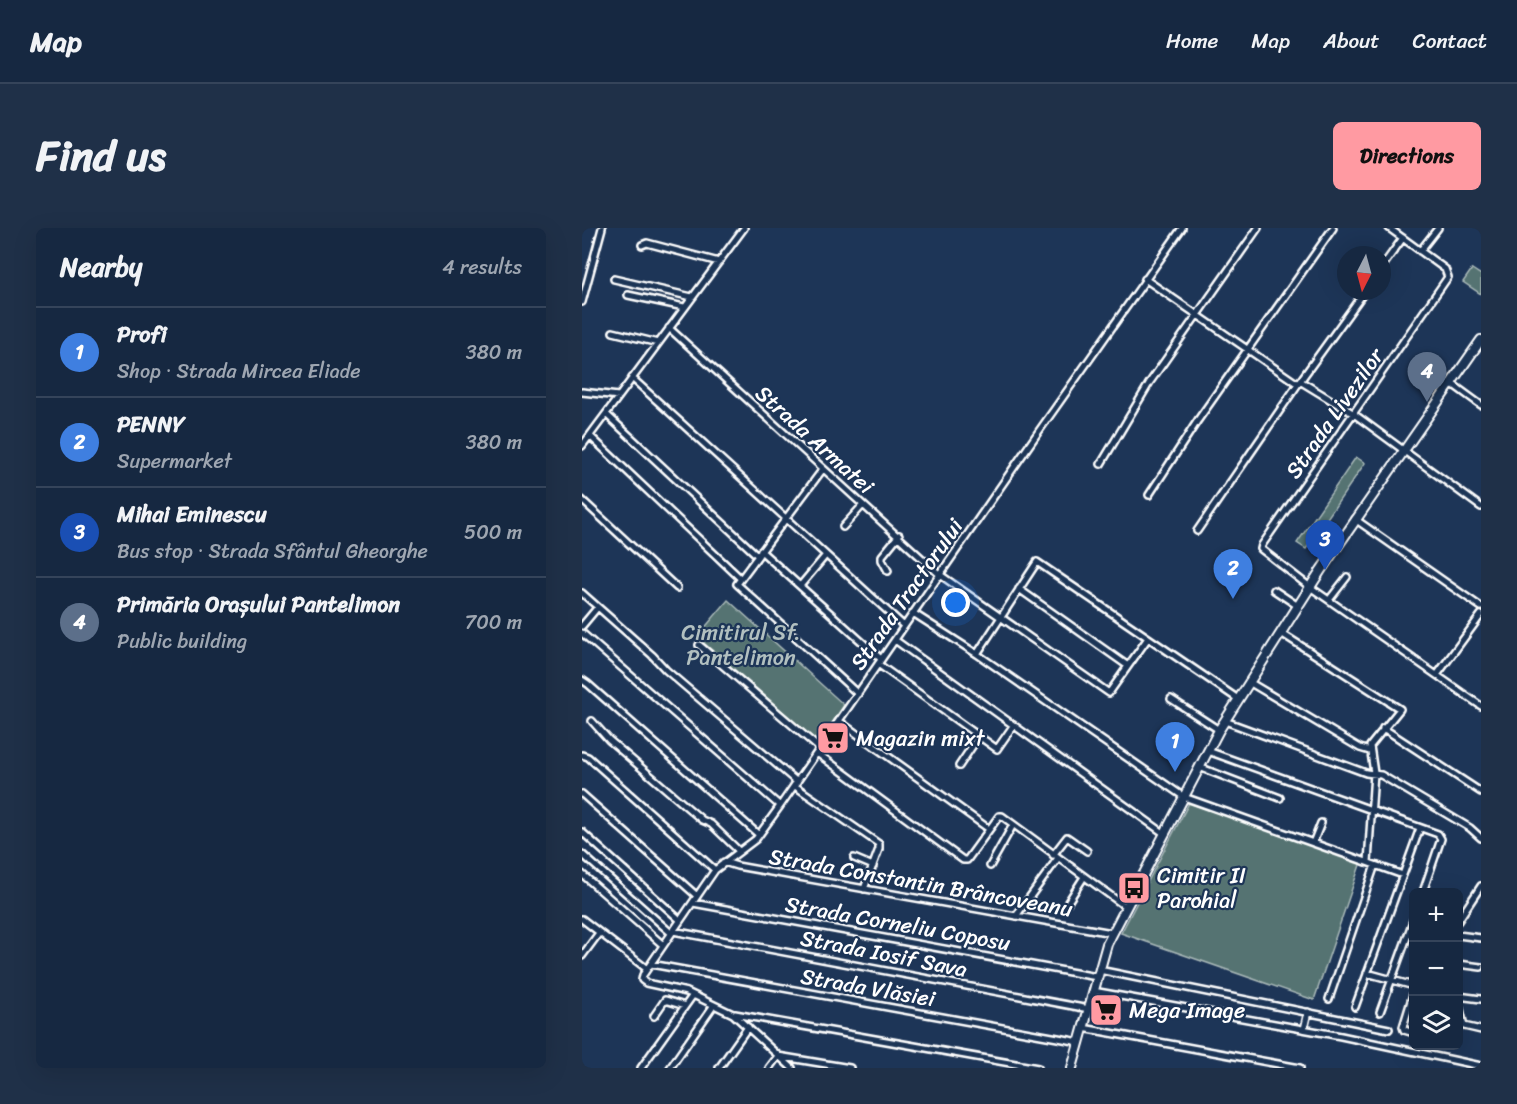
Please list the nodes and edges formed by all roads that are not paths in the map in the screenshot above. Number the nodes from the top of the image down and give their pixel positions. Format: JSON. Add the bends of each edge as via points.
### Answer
{"nodes":[{"id":1,"x":602,"y":228,"type":"edge"},
{"id":2,"x":744,"y":228,"type":"edge"},
{"id":3,"x":1182,"y":228,"type":"edge"},
{"id":4,"x":1258,"y":228,"type":"edge"},
{"id":5,"x":1333,"y":228,"type":"edge"},
{"id":6,"x":1389,"y":228,"type":"edge"},
{"id":7,"x":1438,"y":228,"type":"edge"},
{"id":8,"x":1403,"y":238,"type":"junction"},
{"id":9,"x":642,"y":245,"type":"dead end"},
{"id":10,"x":1420,"y":250,"type":"junction"},
{"id":11,"x":1391,"y":255,"type":"edge"},
{"id":12,"x":719,"y":262,"type":"junction"},
{"id":13,"x":614,"y":279,"type":"dead end"},
{"id":14,"x":1145,"y":279,"type":"junction"},
{"id":15,"x":627,"y":295,"type":"dead end"},
{"id":16,"x":692,"y":297,"type":"junction"},
{"id":17,"x":1358,"y":300,"type":"edge"},
{"id":18,"x":582,"y":302,"type":"edge"},
{"id":19,"x":684,"y":307,"type":"junction"},
{"id":20,"x":1197,"y":315,"type":"junction"},
{"id":21,"x":669,"y":328,"type":"junction"},
{"id":22,"x":613,"y":332,"type":"dead end"},
{"id":23,"x":1481,"y":340,"type":"edge"},
{"id":24,"x":658,"y":343,"type":"junction"},
{"id":25,"x":1247,"y":350,"type":"junction"},
{"id":26,"x":632,"y":378,"type":"junction"},
{"id":27,"x":1299,"y":382,"type":"junction"},
{"id":28,"x":1450,"y":383,"type":"junction"},
{"id":29,"x":582,"y":392,"type":"edge"},
{"id":30,"x":619,"y":396,"type":"junction"},
{"id":31,"x":1481,"y":405,"type":"edge"},
{"id":32,"x":606,"y":414,"type":"junction"},
{"id":33,"x":1354,"y":414,"type":"junction"},
{"id":34,"x":590,"y":436,"type":"junction"},
{"id":35,"x":582,"y":446,"type":"edge"},
{"id":36,"x":1403,"y":450,"type":"junction"},
{"id":37,"x":1101,"y":464,"type":"dead end"},
{"id":38,"x":824,"y":469,"type":"junction"},
{"id":39,"x":1149,"y":495,"type":"dead end"},
{"id":40,"x":582,"y":500,"type":"edge"},
{"id":41,"x":863,"y":505,"type":"junction"},
{"id":42,"x":1481,"y":507,"type":"edge"},
{"id":43,"x":785,"y":519,"type":"junction"},
{"id":44,"x":1355,"y":519,"type":"junction"},
{"id":45,"x":843,"y":527,"type":"dead end"},
{"id":46,"x":1197,"y":531,"type":"dead end"},
{"id":47,"x":898,"y":535,"type":"junction"},
{"id":48,"x":760,"y":554,"type":"junction"},
{"id":49,"x":826,"y":555,"type":"junction"},
{"id":50,"x":888,"y":571,"type":"dead end"},
{"id":51,"x":939,"y":574,"type":"junction"},
{"id":52,"x":1347,"y":577,"type":"dead end"},
{"id":53,"x":738,"y":581,"type":"junction"},
{"id":54,"x":800,"y":586,"type":"junction"},
{"id":55,"x":1310,"y":587,"type":"junction"},
{"id":56,"x":677,"y":588,"type":"dead end"},
{"id":57,"x":1019,"y":589,"type":"junction"},
{"id":58,"x":1274,"y":590,"type":"dead end"},
{"id":59,"x":582,"y":593,"type":"edge"},
{"id":60,"x":1329,"y":600,"type":"junction"},
{"id":61,"x":1298,"y":606,"type":"junction"},
{"id":62,"x":1481,"y":607,"type":"edge"},
{"id":63,"x":597,"y":608,"type":"junction"},
{"id":64,"x":913,"y":613,"type":"junction"},
{"id":65,"x":1481,"y":615,"type":"edge"},
{"id":66,"x":1001,"y":616,"type":"junction"},
{"id":67,"x":582,"y":626,"type":"edge"},
{"id":68,"x":904,"y":626,"type":"junction"},
{"id":69,"x":582,"y":633,"type":"edge"},
{"id":70,"x":1281,"y":633,"type":"junction"},
{"id":71,"x":1148,"y":638,"type":"junction"},
{"id":72,"x":895,"y":640,"type":"junction"},
{"id":73,"x":699,"y":645,"type":"dead end"},
{"id":74,"x":977,"y":654,"type":"junction"},
{"id":75,"x":880,"y":662,"type":"junction"},
{"id":76,"x":1128,"y":666,"type":"junction"},
{"id":77,"x":1437,"y":675,"type":"junction"},
{"id":78,"x":582,"y":680,"type":"edge"},
{"id":79,"x":1249,"y":682,"type":"junction"},
{"id":80,"x":858,"y":694,"type":"junction"},
{"id":81,"x":1170,"y":699,"type":"dead end"},
{"id":82,"x":1238,"y":699,"type":"junction"},
{"id":83,"x":1481,"y":706,"type":"edge"},
{"id":84,"x":592,"y":721,"type":"dead end"},
{"id":85,"x":839,"y":721,"type":"junction"},
{"id":86,"x":1225,"y":721,"type":"junction"},
{"id":87,"x":1013,"y":726,"type":"junction"},
{"id":88,"x":1383,"y":728,"type":"junction"},
{"id":89,"x":1219,"y":730,"type":"junction"},
{"id":90,"x":979,"y":736,"type":"junction"},
{"id":91,"x":818,"y":751,"type":"junction"},
{"id":92,"x":1208,"y":751,"type":"junction"},
{"id":93,"x":1370,"y":751,"type":"junction"},
{"id":94,"x":582,"y":755,"type":"edge"},
{"id":95,"x":959,"y":766,"type":"dead end"},
{"id":96,"x":1199,"y":768,"type":"junction"},
{"id":97,"x":1374,"y":773,"type":"junction"},
{"id":98,"x":796,"y":784,"type":"junction"},
{"id":99,"x":1481,"y":792,"type":"edge"},
{"id":100,"x":582,"y":794,"type":"edge"},
{"id":101,"x":1184,"y":797,"type":"junction"},
{"id":102,"x":1280,"y":798,"type":"dead end"},
{"id":103,"x":780,"y":806,"type":"junction"},
{"id":104,"x":1371,"y":810,"type":"junction"},
{"id":105,"x":1322,"y":823,"type":"dead end"},
{"id":106,"x":1013,"y":825,"type":"junction"},
{"id":107,"x":1420,"y":828,"type":"junction"},
{"id":108,"x":988,"y":829,"type":"junction"},
{"id":109,"x":582,"y":832,"type":"edge"},
{"id":110,"x":1165,"y":834,"type":"junction"},
{"id":111,"x":759,"y":835,"type":"junction"},
{"id":112,"x":1481,"y":838,"type":"edge"},
{"id":113,"x":1313,"y":843,"type":"junction"},
{"id":114,"x":739,"y":851,"type":"junction"},
{"id":115,"x":1087,"y":851,"type":"dead end"},
{"id":116,"x":582,"y":854,"type":"edge"},
{"id":117,"x":1056,"y":857,"type":"junction"},
{"id":118,"x":854,"y":858,"type":"dead end"},
{"id":119,"x":724,"y":861,"type":"junction"},
{"id":120,"x":1368,"y":862,"type":"junction"},
{"id":121,"x":1376,"y":865,"type":"junction"},
{"id":122,"x":873,"y":866,"type":"junction"},
{"id":123,"x":990,"y":866,"type":"dead end"},
{"id":124,"x":715,"y":870,"type":"junction"},
{"id":125,"x":582,"y":874,"type":"edge"},
{"id":126,"x":1403,"y":874,"type":"junction"},
{"id":127,"x":1084,"y":877,"type":"junction"},
{"id":128,"x":1481,"y":886,"type":"edge"},
{"id":129,"x":1423,"y":888,"type":"edge"},
{"id":130,"x":864,"y":889,"type":"junction"},
{"id":131,"x":697,"y":896,"type":"junction"},
{"id":132,"x":1478,"y":896,"type":"edge"},
{"id":133,"x":1068,"y":902,"type":"dead end"},
{"id":134,"x":693,"y":903,"type":"junction"},
{"id":135,"x":664,"y":906,"type":"junction"},
{"id":136,"x":1126,"y":907,"type":"junction"},
{"id":137,"x":648,"y":912,"type":"junction"},
{"id":138,"x":1463,"y":915,"type":"edge"},
{"id":139,"x":1016,"y":916,"type":"junction"},
{"id":140,"x":655,"y":918,"type":"junction"},
{"id":141,"x":582,"y":919,"type":"edge"},
{"id":142,"x":680,"y":920,"type":"junction"},
{"id":143,"x":638,"y":923,"type":"junction"},
{"id":144,"x":1409,"y":930,"type":"edge"},
{"id":145,"x":672,"y":932,"type":"junction"},
{"id":146,"x":599,"y":933,"type":"junction"},
{"id":147,"x":1112,"y":933,"type":"junction"},
{"id":148,"x":1463,"y":936,"type":"edge"},
{"id":149,"x":1481,"y":938,"type":"edge"},
{"id":150,"x":663,"y":945,"type":"junction"},
{"id":151,"x":582,"y":956,"type":"edge"},
{"id":152,"x":651,"y":964,"type":"junction"},
{"id":153,"x":1463,"y":965,"type":"edge"},
{"id":154,"x":1481,"y":967,"type":"edge"},
{"id":155,"x":647,"y":969,"type":"junction"},
{"id":156,"x":1367,"y":973,"type":"junction"},
{"id":157,"x":1098,"y":974,"type":"junction"},
{"id":158,"x":1392,"y":980,"type":"junction"},
{"id":159,"x":1409,"y":985,"type":"edge"},
{"id":160,"x":1093,"y":991,"type":"junction"},
{"id":161,"x":693,"y":995,"type":"junction"},
{"id":162,"x":1463,"y":998,"type":"edge"},
{"id":163,"x":1329,"y":999,"type":"dead end"},
{"id":164,"x":1481,"y":999,"type":"edge"},
{"id":165,"x":714,"y":1005,"type":"junction"},
{"id":166,"x":1409,"y":1005,"type":"edge"},
{"id":167,"x":685,"y":1006,"type":"junction"},
{"id":168,"x":1355,"y":1007,"type":"dead end"},
{"id":169,"x":1089,"y":1009,"type":"junction"},
{"id":170,"x":1308,"y":1012,"type":"junction"},
{"id":171,"x":1380,"y":1012,"type":"dead end"},
{"id":172,"x":733,"y":1014,"type":"junction"},
{"id":173,"x":654,"y":1016,"type":"dead end"},
{"id":174,"x":1463,"y":1021,"type":"edge"},
{"id":175,"x":748,"y":1027,"type":"junction"},
{"id":176,"x":1083,"y":1028,"type":"junction"},
{"id":177,"x":1304,"y":1029,"type":"junction"},
{"id":178,"x":1389,"y":1029,"type":"dead end"},
{"id":179,"x":1481,"y":1030,"type":"edge"},
{"id":180,"x":1409,"y":1032,"type":"edge"},
{"id":181,"x":1080,"y":1042,"type":"junction"},
{"id":182,"x":778,"y":1056,"type":"junction"},
{"id":183,"x":1481,"y":1066,"type":"edge"},
{"id":184,"x":641,"y":1068,"type":"edge"},
{"id":185,"x":670,"y":1068,"type":"edge"},
{"id":186,"x":719,"y":1068,"type":"edge"},
{"id":187,"x":769,"y":1068,"type":"edge"},
{"id":188,"x":792,"y":1068,"type":"edge"},
{"id":189,"x":850,"y":1068,"type":"edge"},
{"id":190,"x":1038,"y":1068,"type":"edge"},
{"id":191,"x":1072,"y":1068,"type":"edge"},
{"id":192,"x":1300,"y":1068,"type":"edge"}],
"edges":[{"from":1,"to":18,"type":"street"},
{"from":2,"to":12,"type":"street"},
{"from":3,"to":14,"type":"street","name":"Strada Tractorului"},
{"from":4,"to":20,"type":"street"},
{"from":5,"to":25,"type":"street"},
{"from":6,"to":8,"type":"street","name":"Strada Livezilor"},
{"from":7,"to":10,"type":"street"},
{"from":8,"to":10,"type":"street","name":"Strada Livezilor"},
{"from":8,"to":11,"type":"street"},
{"from":9,"to":12,"type":"street","via":[[647,243]]},
{"from":10,"to":33,"type":"street","name":"Strada Livezilor","via":[[1445,269],[1448,277]]},
{"from":12,"to":16,"type":"street"},
{"from":13,"to":16,"type":"street"},
{"from":14,"to":20,"type":"street"},
{"from":14,"to":51,"type":"street","name":"Strada Tractorului"},
{"from":15,"to":19,"type":"street"},
{"from":16,"to":19,"type":"street"},
{"from":17,"to":27,"type":"street"},
{"from":19,"to":21,"type":"street"},
{"from":20,"to":25,"type":"street"},
{"from":20,"to":37,"type":"street","via":[[1150,382]]},
{"from":21,"to":24,"type":"street"},
{"from":21,"to":38,"type":"street","name":"Strada Armatei"},
{"from":22,"to":24,"type":"street"},
{"from":23,"to":28,"type":"street"},
{"from":24,"to":26,"type":"street"},
{"from":25,"to":27,"type":"street"},
{"from":25,"to":39,"type":"street"},
{"from":26,"to":30,"type":"street"},
{"from":26,"to":43,"type":"street"},
{"from":27,"to":33,"type":"street"},
{"from":27,"to":46,"type":"street"},
{"from":28,"to":31,"type":"street"},
{"from":28,"to":36,"type":"street"},
{"from":29,"to":30,"type":"street"},
{"from":30,"to":32,"type":"street"},
{"from":32,"to":34,"type":"street"},
{"from":32,"to":48,"type":"street"},
{"from":33,"to":36,"type":"street"},
{"from":33,"to":55,"type":"street","name":"Strada Livezilor","via":[[1261,547]]},
{"from":34,"to":35,"type":"street"},
{"from":34,"to":53,"type":"street"},
{"from":36,"to":42,"type":"street"},
{"from":36,"to":44,"type":"street"},
{"from":38,"to":41,"type":"street","name":"Strada Armatei"},
{"from":38,"to":43,"type":"street"},
{"from":40,"to":56,"type":"street"},
{"from":41,"to":45,"type":"street"},
{"from":41,"to":47,"type":"street","name":"Strada Armatei"},
{"from":43,"to":48,"type":"street"},
{"from":43,"to":49,"type":"street"},
{"from":44,"to":55,"type":"street"},
{"from":44,"to":62,"type":"street"},
{"from":47,"to":50,"type":"street","via":[[882,556]]},
{"from":47,"to":51,"type":"street","name":"Strada Armatei"},
{"from":48,"to":53,"type":"street"},
{"from":48,"to":54,"type":"street"},
{"from":49,"to":54,"type":"street"},
{"from":49,"to":68,"type":"street"},
{"from":51,"to":64,"type":"street","name":"Strada Tractorului"},
{"from":51,"to":66,"type":"street","name":"Strada Armatei"},
{"from":52,"to":60,"type":"street"},
{"from":53,"to":80,"type":"street"},
{"from":54,"to":75,"type":"street"},
{"from":55,"to":60,"type":"street"},
{"from":55,"to":61,"type":"street"},
{"from":57,"to":66,"type":"street"},
{"from":57,"to":71,"type":"street","via":[[1037,562]]},
{"from":57,"to":76,"type":"street"},
{"from":58,"to":61,"type":"street"},
{"from":59,"to":63,"type":"street"},
{"from":60,"to":77,"type":"street"},
{"from":61,"to":70,"type":"street"},
{"from":63,"to":67,"type":"street"},
{"from":63,"to":98,"type":"street"},
{"from":64,"to":68,"type":"street","name":"Strada Tractorului"},
{"from":64,"to":74,"type":"street"},
{"from":65,"to":77,"type":"street"},
{"from":66,"to":74,"type":"street"},
{"from":66,"to":76,"type":"street","name":"Strada Armatei","via":[[1109,693]]},
{"from":68,"to":72,"type":"street","name":"Strada Tractorului"},
{"from":69,"to":103,"type":"street"},
{"from":70,"to":79,"type":"street"},
{"from":70,"to":88,"type":"street","via":[[1400,709]]},
{"from":71,"to":76,"type":"street"},
{"from":71,"to":82,"type":"street"},
{"from":72,"to":75,"type":"street","name":"Strada Tractorului"},
{"from":72,"to":87,"type":"street"},
{"from":73,"to":91,"type":"street"},
{"from":74,"to":101,"type":"street"},
{"from":75,"to":80,"type":"street","name":"Strada Tractorului"},
{"from":75,"to":90,"type":"street"},
{"from":77,"to":83,"type":"street"},
{"from":78,"to":111,"type":"street"},
{"from":79,"to":82,"type":"street"},
{"from":79,"to":93,"type":"street"},
{"from":80,"to":85,"type":"street","name":"Strada Tractorului"},
{"from":81,"to":89,"type":"street"},
{"from":82,"to":86,"type":"street"},
{"from":84,"to":114,"type":"street"},
{"from":85,"to":91,"type":"street","name":"Strada Tractorului"},
{"from":85,"to":108,"type":"street"},
{"from":86,"to":89,"type":"street"},
{"from":86,"to":97,"type":"street"},
{"from":87,"to":90,"type":"street","via":[[998,749]]},
{"from":87,"to":110,"type":"street"},
{"from":88,"to":93,"type":"street","via":[[1371,743]]},
{"from":88,"to":99,"type":"street"},
{"from":89,"to":92,"type":"street"},
{"from":90,"to":95,"type":"street"},
{"from":91,"to":98,"type":"street","name":"Strada Tractorului"},
{"from":91,"to":108,"type":"street","via":[[965,861]]},
{"from":92,"to":96,"type":"street"},
{"from":92,"to":104,"type":"street"},
{"from":93,"to":97,"type":"street"},
{"from":94,"to":124,"type":"street"},
{"from":96,"to":101,"type":"street"},
{"from":96,"to":102,"type":"street"},
{"from":97,"to":104,"type":"street"},
{"from":97,"to":112,"type":"street","via":[[1454,818]]},
{"from":98,"to":103,"type":"street","name":"Strada Tractorului"},
{"from":98,"to":122,"type":"street","via":[[878,843]]},
{"from":100,"to":131,"type":"street"},
{"from":101,"to":110,"type":"street"},
{"from":101,"to":113,"type":"street"},
{"from":103,"to":111,"type":"street","name":"Strada Tractorului"},
{"from":104,"to":107,"type":"street"},
{"from":104,"to":120,"type":"street"},
{"from":105,"to":113,"type":"street"},
{"from":106,"to":108,"type":"street","via":[[1000,816]]},
{"from":106,"to":117,"type":"street"},
{"from":106,"to":123,"type":"street"},
{"from":107,"to":126,"type":"street"},
{"from":107,"to":129,"type":"street","via":[[1441,836]]},
{"from":109,"to":135,"type":"street"},
{"from":110,"to":136,"type":"street"},
{"from":111,"to":114,"type":"street","name":"Strada Tractorului"},
{"from":113,"to":120,"type":"street"},
{"from":114,"to":119,"type":"street","name":"Strada Tractorului"},
{"from":115,"to":117,"type":"street","via":[[1067,837]]},
{"from":116,"to":137,"type":"street"},
{"from":117,"to":127,"type":"street"},
{"from":117,"to":139,"type":"street"},
{"from":118,"to":122,"type":"street"},
{"from":119,"to":124,"type":"street","name":"Strada Tractorului"},
{"from":119,"to":130,"type":"street","name":"Strada Constantin Brâncoveanu"},
{"from":120,"to":121,"type":"street"},
{"from":121,"to":126,"type":"street"},
{"from":121,"to":163,"type":"street"},
{"from":122,"to":130,"type":"street"},
{"from":124,"to":131,"type":"street","name":"Strada Tractorului"},
{"from":125,"to":143,"type":"street"},
{"from":126,"to":156,"type":"street"},
{"from":127,"to":133,"type":"street"},
{"from":127,"to":136,"type":"street"},
{"from":128,"to":132,"type":"street"},
{"from":130,"to":139,"type":"street","name":"Strada Constantin Brâncoveanu"},
{"from":131,"to":134,"type":"street","name":"Strada Tractorului"},
{"from":132,"to":138,"type":"street"},
{"from":134,"to":142,"type":"street","name":"Strada Tractorului"},
{"from":134,"to":157,"type":"street","name":"Strada Corneliu Coposu"},
{"from":135,"to":140,"type":"street"},
{"from":135,"to":142,"type":"street"},
{"from":136,"to":147,"type":"street"},
{"from":137,"to":140,"type":"street"},
{"from":137,"to":143,"type":"street"},
{"from":139,"to":147,"type":"street","name":"Strada Constantin Brâncoveanu"},
{"from":140,"to":145,"type":"street"},
{"from":141,"to":146,"type":"street"},
{"from":142,"to":145,"type":"street","name":"Strada Tractorului"},
{"from":143,"to":150,"type":"street"},
{"from":144,"to":158,"type":"street"},
{"from":145,"to":150,"type":"street","name":"Strada Tractorului"},
{"from":145,"to":169,"type":"street","name":"Strada Iosif Sava"},
{"from":146,"to":151,"type":"street"},
{"from":146,"to":155,"type":"street"},
{"from":147,"to":157,"type":"street"},
{"from":148,"to":149,"type":"street"},
{"from":150,"to":152,"type":"street","name":"Strada Tractorului"},
{"from":152,"to":155,"type":"street","name":"Strada Tractorului"},
{"from":152,"to":181,"type":"street","name":"Strada Vlăsiei"},
{"from":153,"to":154,"type":"street"},
{"from":155,"to":161,"type":"street","via":[[644,982]]},
{"from":156,"to":158,"type":"street"},
{"from":156,"to":168,"type":"street"},
{"from":157,"to":160,"type":"street"},
{"from":157,"to":170,"type":"street","name":"Strada Corneliu Coposu"},
{"from":158,"to":159,"type":"street"},
{"from":158,"to":171,"type":"street"},
{"from":160,"to":169,"type":"street"},
{"from":160,"to":177,"type":"street"},
{"from":161,"to":165,"type":"street"},
{"from":161,"to":167,"type":"street"},
{"from":162,"to":164,"type":"street"},
{"from":165,"to":172,"type":"street"},
{"from":165,"to":185,"type":"street"},
{"from":166,"to":180,"type":"street","via":[[1403,1027]]},
{"from":167,"to":173,"type":"street","via":[[665,1000]]},
{"from":167,"to":184,"type":"street"},
{"from":169,"to":176,"type":"street"},
{"from":170,"to":177,"type":"street"},
{"from":170,"to":178,"type":"street","name":"Strada Corneliu Coposu"},
{"from":172,"to":175,"type":"street"},
{"from":172,"to":190,"type":"street"},
{"from":174,"to":179,"type":"street","via":[[1464,1026]]},
{"from":175,"to":182,"type":"street"},
{"from":175,"to":186,"type":"street"},
{"from":176,"to":181,"type":"street"},
{"from":176,"to":192,"type":"street"},
{"from":177,"to":183,"type":"street"},
{"from":181,"to":191,"type":"street"},
{"from":182,"to":187,"type":"street"},
{"from":182,"to":188,"type":"street"},
{"from":182,"to":189,"type":"street"}]}
